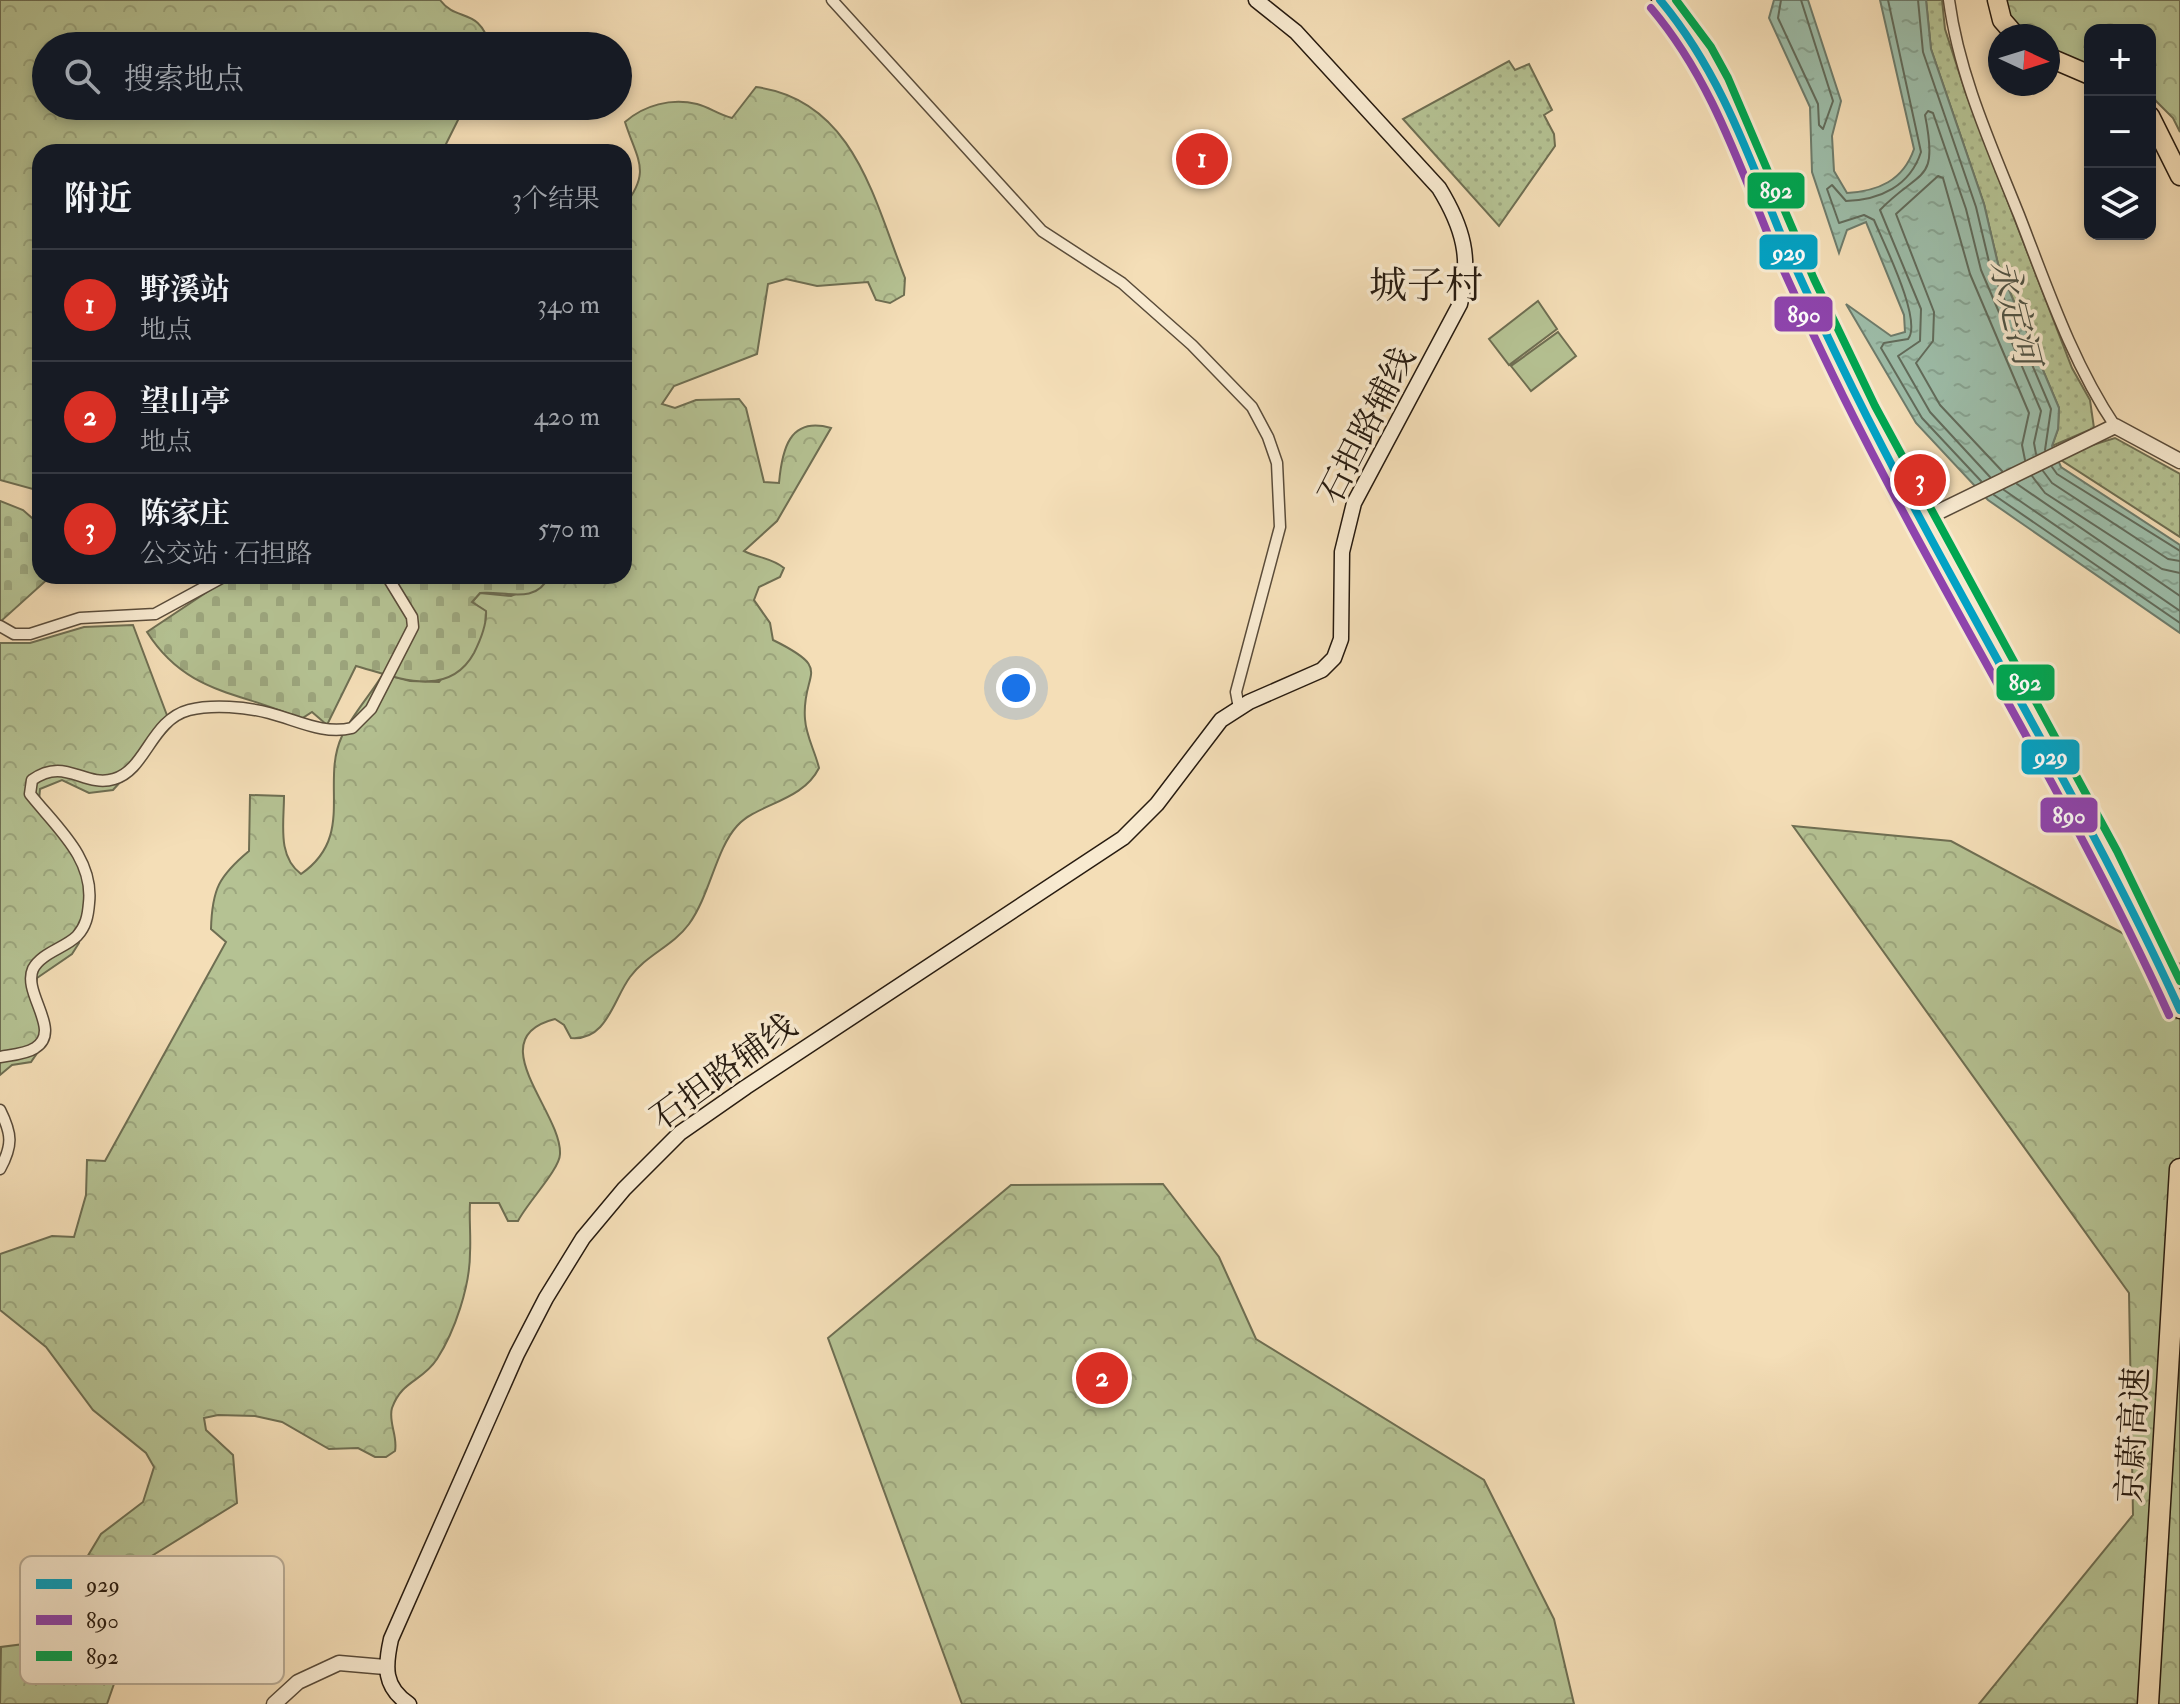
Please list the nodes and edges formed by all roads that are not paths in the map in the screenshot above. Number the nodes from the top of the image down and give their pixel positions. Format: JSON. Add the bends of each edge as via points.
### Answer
{"nodes":[{"id":1,"x":832,"y":0,"type":"edge"},
{"id":2,"x":1256,"y":0,"type":"edge"},
{"id":3,"x":1660,"y":0,"type":"edge"},
{"id":4,"x":1949,"y":0,"type":"edge"},
{"id":5,"x":1997,"y":0,"type":"edge"},
{"id":6,"x":2006,"y":24,"type":"edge"},
{"id":7,"x":2060,"y":62,"type":"edge"},
{"id":8,"x":2084,"y":72,"type":"edge"},
{"id":9,"x":2156,"y":128,"type":"edge"},
{"id":10,"x":2180,"y":176,"type":"edge"},
{"id":11,"x":2115,"y":426,"type":"junction"},
{"id":12,"x":2180,"y":461,"type":"edge"},
{"id":13,"x":1920,"y":521,"type":"junction"},
{"id":14,"x":210,"y":584,"type":"edge"},
{"id":15,"x":392,"y":584,"type":"edge"},
{"id":16,"x":0,"y":626,"type":"edge"},
{"id":17,"x":1239,"y":708,"type":"junction"},
{"id":18,"x":2180,"y":1010,"type":"edge"},
{"id":19,"x":0,"y":1057,"type":"edge"},
{"id":20,"x":0,"y":1110,"type":"edge"},
{"id":21,"x":0,"y":1169,"type":"edge"},
{"id":22,"x":2180,"y":1169,"type":"edge"},
{"id":23,"x":385,"y":1667,"type":"junction"},
{"id":24,"x":274,"y":1704,"type":"edge"},
{"id":25,"x":409,"y":1704,"type":"edge"},
{"id":26,"x":2148,"y":1704,"type":"edge"}],
"edges":[{"from":1,"to":17,"type":"street","via":[[1042,231],[1122,283],[1252,407],[1277,463],[1280,527],[1236,692]]},
{"from":2,"to":17,"type":"main road","name":"石担路辅线","via":[[1296,32],[1439,188],[1456,215],[1467,264],[1460,304],[1446,335],[1354,503],[1342,552],[1341,639],[1334,658],[1322,670]]},
{"from":3,"to":13,"type":"main road","via":[[1710,71],[1786,246]]},
{"from":4,"to":11,"type":"street","via":[[1967,80],[2011,197],[2060,321]]},
{"from":5,"to":6,"type":"highway"},
{"from":7,"to":8,"type":"highway"},
{"from":9,"to":10,"type":"highway"},
{"from":11,"to":12,"type":"main road"},
{"from":11,"to":13,"type":"main road"},
{"from":13,"to":18,"type":"main road","via":[[2065,776]]},
{"from":14,"to":16,"type":"street","via":[[155,614],[80,618],[30,634],[14,634]]},
{"from":15,"to":19,"type":"street","via":[[413,627],[371,709],[352,728],[323,730],[240,708],[192,709],[165,721],[119,777],[100,779],[60,769],[32,780],[30,794],[84,862],[88,918],[70,943],[39,960],[32,971],[32,992],[46,1027],[42,1042],[34,1050]]},
{"from":17,"to":23,"type":"main road","name":"石担路辅线","via":[[1221,720],[1157,804],[1123,838],[680,1133],[624,1189],[583,1238],[517,1354],[391,1639]]},
{"from":20,"to":21,"type":"street","via":[[12,1133]]},
{"from":22,"to":26,"type":"highway","name":"京蔚高速"},
{"from":23,"to":24,"type":"main road","via":[[339,1663],[298,1682]]},
{"from":23,"to":25,"type":"main road","via":[[389,1685]]}]}
